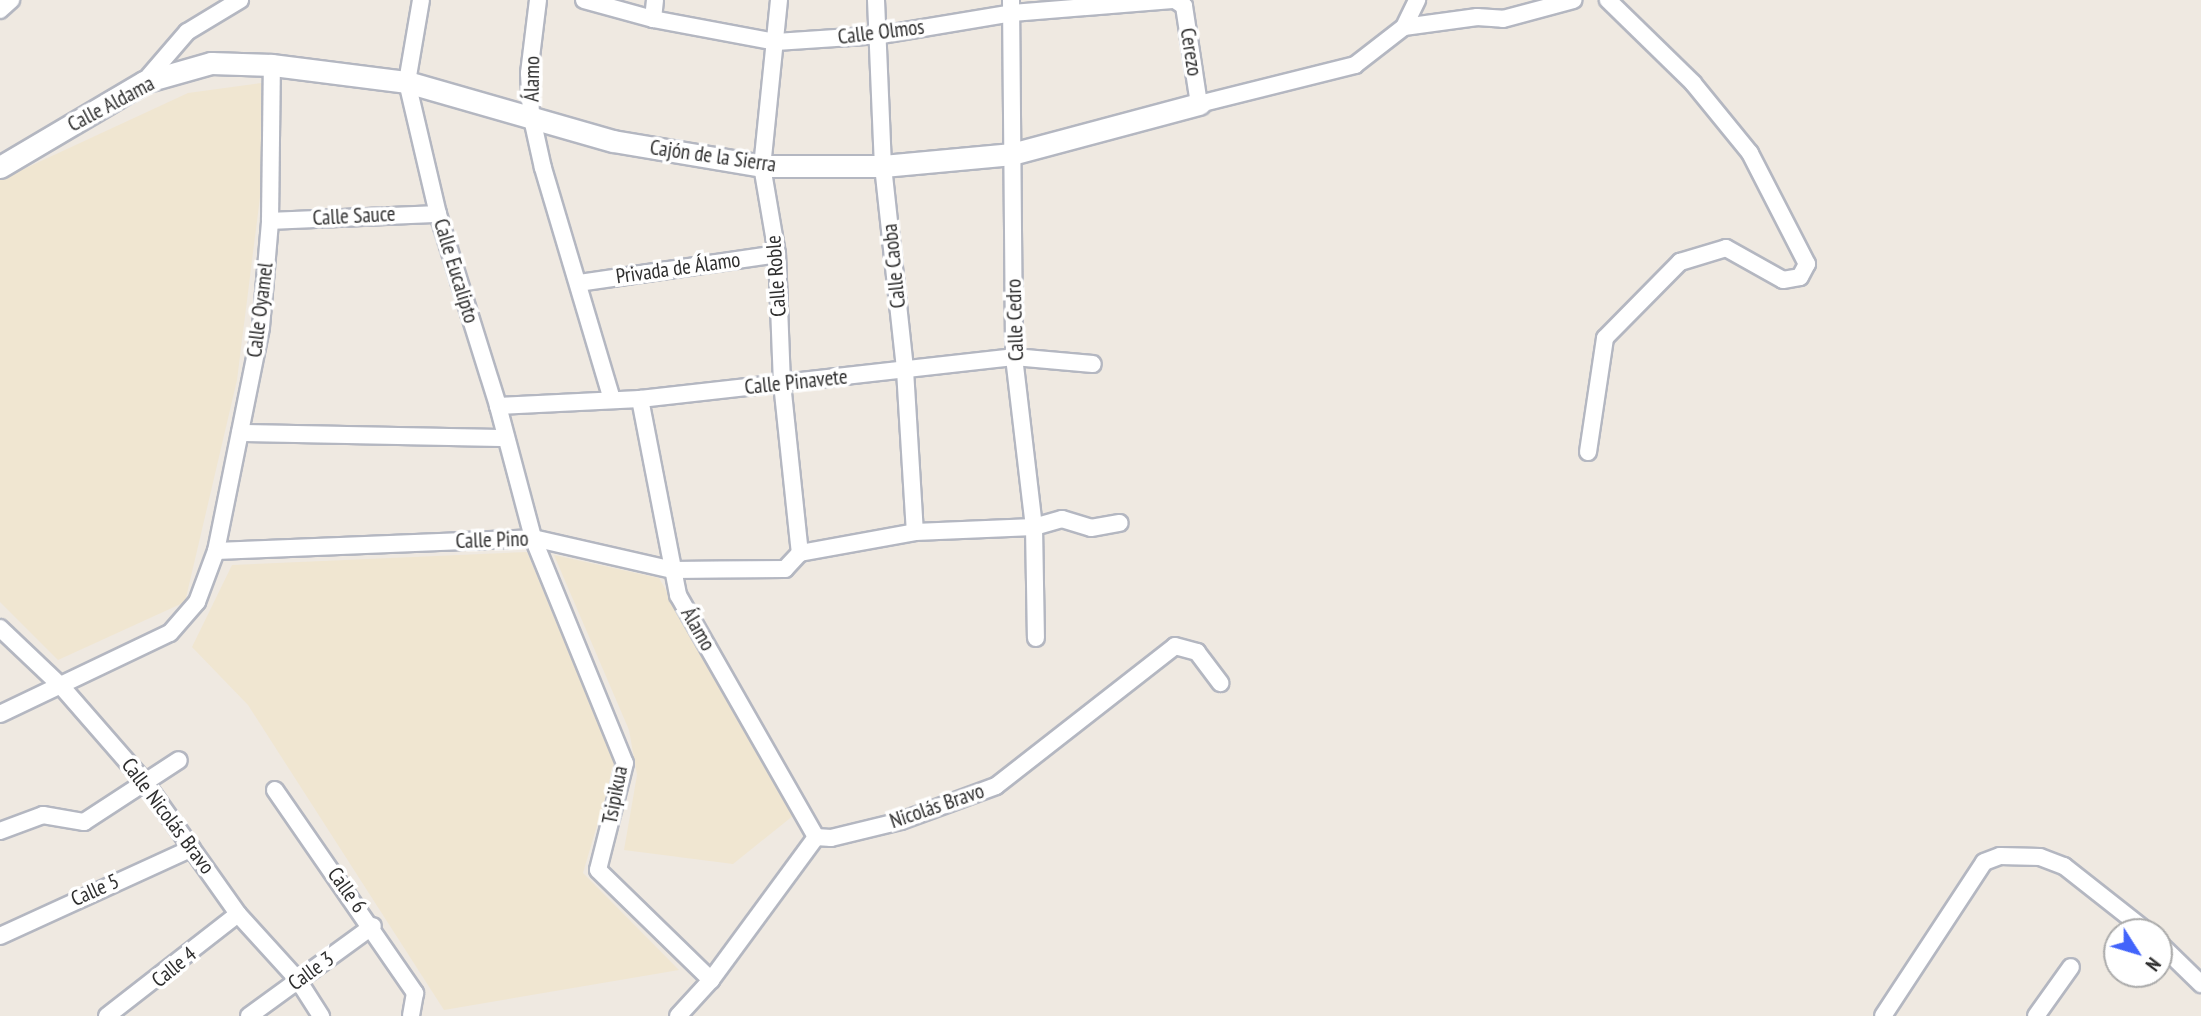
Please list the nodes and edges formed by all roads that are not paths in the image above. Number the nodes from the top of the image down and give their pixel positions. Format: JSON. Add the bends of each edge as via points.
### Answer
{"nodes":[{"id":1,"x":11,"y":0,"type":"edge"},
{"id":2,"x":240,"y":0,"type":"edge"},
{"id":3,"x":421,"y":0,"type":"edge"},
{"id":4,"x":538,"y":0,"type":"edge"},
{"id":5,"x":584,"y":0,"type":"edge"},
{"id":6,"x":655,"y":0,"type":"edge"},
{"id":7,"x":779,"y":0,"type":"edge"},
{"id":8,"x":876,"y":0,"type":"edge"},
{"id":9,"x":1417,"y":0,"type":"edge"},
{"id":10,"x":1574,"y":0,"type":"edge"},
{"id":11,"x":1608,"y":0,"type":"edge"},
{"id":12,"x":1123,"y":2,"type":"edge"},
{"id":13,"x":1181,"y":2,"type":"joint"},
{"id":14,"x":1012,"y":6,"type":"edge"},
{"id":15,"x":0,"y":10,"type":"edge"},
{"id":16,"x":653,"y":19,"type":"junction"},
{"id":17,"x":1404,"y":27,"type":"junction"},
{"id":18,"x":881,"y":35,"type":"junction"},
{"id":19,"x":776,"y":42,"type":"junction"},
{"id":20,"x":272,"y":65,"type":"junction"},
{"id":21,"x":144,"y":82,"type":"junction"},
{"id":22,"x":407,"y":82,"type":"junction"},
{"id":23,"x":1199,"y":104,"type":"junction"},
{"id":24,"x":531,"y":114,"type":"junction"},
{"id":25,"x":1012,"y":154,"type":"junction"},
{"id":26,"x":762,"y":166,"type":"junction"},
{"id":27,"x":883,"y":166,"type":"junction"},
{"id":28,"x":0,"y":167,"type":"edge"},
{"id":29,"x":438,"y":214,"type":"junction"},
{"id":30,"x":270,"y":220,"type":"junction"},
{"id":31,"x":777,"y":254,"type":"junction"},
{"id":32,"x":579,"y":283,"type":"junction"},
{"id":33,"x":1014,"y":357,"type":"junction"},
{"id":34,"x":1093,"y":364,"type":"dead end"},
{"id":35,"x":905,"y":370,"type":"junction"},
{"id":36,"x":782,"y":383,"type":"junction"},
{"id":37,"x":612,"y":398,"type":"junction"},
{"id":38,"x":640,"y":399,"type":"junction"},
{"id":39,"x":498,"y":406,"type":"junction"},
{"id":40,"x":240,"y":433,"type":"junction"},
{"id":41,"x":505,"y":438,"type":"junction"},
{"id":42,"x":1588,"y":452,"type":"dead end"},
{"id":43,"x":1120,"y":523,"type":"dead end"},
{"id":44,"x":1034,"y":527,"type":"junction"},
{"id":45,"x":915,"y":532,"type":"junction"},
{"id":46,"x":533,"y":538,"type":"junction"},
{"id":47,"x":216,"y":551,"type":"junction"},
{"id":48,"x":800,"y":554,"type":"junction"},
{"id":49,"x":673,"y":570,"type":"junction"},
{"id":50,"x":0,"y":628,"type":"edge"},
{"id":51,"x":1035,"y":638,"type":"dead end"},
{"id":52,"x":1220,"y":683,"type":"dead end"},
{"id":53,"x":62,"y":687,"type":"junction"},
{"id":54,"x":0,"y":714,"type":"edge"},
{"id":55,"x":179,"y":760,"type":"dead end"},
{"id":56,"x":144,"y":782,"type":"junction"},
{"id":57,"x":275,"y":790,"type":"dead end"},
{"id":58,"x":0,"y":831,"type":"edge"},
{"id":59,"x":816,"y":837,"type":"junction"},
{"id":60,"x":192,"y":848,"type":"junction"},
{"id":61,"x":238,"y":914,"type":"junction"},
{"id":62,"x":2130,"y":918,"type":"edge"},
{"id":63,"x":373,"y":926,"type":"junction"},
{"id":64,"x":0,"y":936,"type":"edge"},
{"id":65,"x":2173,"y":957,"type":"edge"},
{"id":66,"x":2071,"y":967,"type":"dead end"},
{"id":67,"x":298,"y":980,"type":"junction"},
{"id":68,"x":711,"y":980,"type":"junction"},
{"id":69,"x":2201,"y":984,"type":"edge"},
{"id":70,"x":107,"y":1016,"type":"edge"},
{"id":71,"x":249,"y":1016,"type":"edge"},
{"id":72,"x":321,"y":1016,"type":"edge"},
{"id":73,"x":411,"y":1016,"type":"edge"},
{"id":74,"x":678,"y":1016,"type":"edge"},
{"id":75,"x":1883,"y":1016,"type":"edge"},
{"id":76,"x":2036,"y":1016,"type":"edge"}],
"edges":[{"from":1,"to":15,"type":"street"},
{"from":2,"to":21,"type":"street","via":[[187,32]]},
{"from":3,"to":22,"type":"street","name":"Calle Eucalipto"},
{"from":4,"to":24,"type":"street","name":"Álamo","via":[[529,73]]},
{"from":5,"to":16,"type":"street","name":"Calle Olmos"},
{"from":6,"to":16,"type":"street"},
{"from":7,"to":19,"type":"street","name":"Calle Roble"},
{"from":8,"to":18,"type":"street","name":"Calle Caoba"},
{"from":9,"to":17,"type":"street"},
{"from":10,"to":17,"type":"street","via":[[1503,19],[1477,17]]},
{"from":11,"to":42,"type":"street","via":[[1693,83],[1750,153],[1807,264],[1800,277],[1783,280],[1726,248],[1680,262],[1605,338]]},
{"from":12,"to":13,"type":"street","name":"Calle Olmos"},
{"from":12,"to":14,"type":"street","name":"Calle Olmos"},
{"from":13,"to":23,"type":"street","name":"Cerezo"},
{"from":14,"to":18,"type":"street","name":"Calle Olmos"},
{"from":14,"to":25,"type":"street","name":"Calle Cedro"},
{"from":16,"to":19,"type":"street","name":"Calle Olmos"},
{"from":17,"to":23,"type":"street","via":[[1355,65]]},
{"from":18,"to":19,"type":"street","name":"Calle Olmos"},
{"from":18,"to":27,"type":"street","name":"Calle Caoba"},
{"from":19,"to":26,"type":"street","name":"Calle Roble"},
{"from":20,"to":21,"type":"street","name":"Calle Aldama","via":[[211,63]]},
{"from":20,"to":22,"type":"street","name":"Cajón de la Sierra"},
{"from":20,"to":30,"type":"street","name":"Calle Oyamel"},
{"from":21,"to":28,"type":"street","name":"Calle Aldama"},
{"from":22,"to":24,"type":"street","name":"Cajón de la Sierra"},
{"from":22,"to":29,"type":"street","name":"Calle Eucalipto"},
{"from":23,"to":25,"type":"street","name":"Cajón de la Sierra"},
{"from":24,"to":26,"type":"street","name":"Cajón de la Sierra","via":[[613,141]]},
{"from":24,"to":32,"type":"street","name":"Álamo","via":[[542,168]]},
{"from":25,"to":27,"type":"street","name":"Cajón de la Sierra"},
{"from":25,"to":33,"type":"street","name":"Calle Cedro"},
{"from":26,"to":27,"type":"street","name":"Cajón de la Sierra"},
{"from":26,"to":31,"type":"street","name":"Calle Roble"},
{"from":27,"to":35,"type":"street","name":"Calle Caoba"},
{"from":29,"to":30,"type":"street","name":"Calle Sauce"},
{"from":29,"to":39,"type":"street","name":"Calle Eucalipto"},
{"from":30,"to":40,"type":"street","name":"Calle Oyamel","via":[[261,327]]},
{"from":31,"to":32,"type":"street","name":"Privada de Álamo"},
{"from":31,"to":36,"type":"street","name":"Calle Roble"},
{"from":32,"to":37,"type":"street","name":"Álamo"},
{"from":33,"to":34,"type":"street","name":"Calle Pinavete"},
{"from":33,"to":35,"type":"street","name":"Calle Pinavete"},
{"from":33,"to":44,"type":"street","name":"Calle Cedro"},
{"from":35,"to":36,"type":"street","name":"Calle Pinavete"},
{"from":35,"to":45,"type":"street","name":"Calle Caoba"},
{"from":36,"to":38,"type":"street","name":"Calle Pinavete"},
{"from":36,"to":48,"type":"street","name":"Calle Roble"},
{"from":37,"to":38,"type":"street","name":"Calle Pinavete"},
{"from":37,"to":39,"type":"street","name":"Calle Pinavete"},
{"from":38,"to":49,"type":"street","name":"Álamo"},
{"from":39,"to":41,"type":"street","name":"Calle Eucalipto"},
{"from":40,"to":41,"type":"street"},
{"from":40,"to":47,"type":"street","name":"Calle Oyamel"},
{"from":41,"to":46,"type":"street","name":"Calle Eucalipto"},
{"from":43,"to":44,"type":"street","name":"Calle Pino","via":[[1091,528],[1062,519]]},
{"from":44,"to":45,"type":"street","name":"Calle Pino"},
{"from":44,"to":51,"type":"street","name":"Calle Cedro"},
{"from":45,"to":48,"type":"street","name":"Calle Pino"},
{"from":46,"to":47,"type":"street","name":"Calle Pino"},
{"from":46,"to":49,"type":"street","name":"Calle Pino"},
{"from":46,"to":68,"type":"street","name":"Tsipikua","via":[[625,763],[598,870]]},
{"from":47,"to":53,"type":"street","via":[[197,602],[170,633]]},
{"from":48,"to":49,"type":"street","name":"Calle Pino","via":[[785,569]]},
{"from":49,"to":59,"type":"street","name":"Álamo","via":[[678,595]]},
{"from":50,"to":53,"type":"street","name":"Calle Nicolás Bravo"},
{"from":52,"to":59,"type":"street","name":"Nicolás Bravo","via":[[1197,652],[1175,646],[996,786],[901,821],[831,838]]},
{"from":53,"to":54,"type":"street"},
{"from":53,"to":56,"type":"street","name":"Calle Nicolás Bravo"},
{"from":55,"to":56,"type":"street"},
{"from":56,"to":58,"type":"street","via":[[98,817],[71,822],[43,815]]},
{"from":56,"to":60,"type":"street","name":"Calle Nicolás Bravo"},
{"from":57,"to":63,"type":"street","name":"Calle 6"},
{"from":59,"to":68,"type":"street"},
{"from":60,"to":61,"type":"street","name":"Calle Nicolás Bravo"},
{"from":60,"to":64,"type":"street","name":"Calle 5"},
{"from":61,"to":67,"type":"street","name":"Calle Nicolás Bravo"},
{"from":61,"to":70,"type":"street","name":"Calle 4"},
{"from":62,"to":75,"type":"street","via":[[2064,866],[2040,857],[2000,856],[1984,862]]},
{"from":63,"to":67,"type":"street","name":"Calle 3"},
{"from":63,"to":73,"type":"street","name":"Calle 6","via":[[415,993]]},
{"from":65,"to":69,"type":"street"},
{"from":66,"to":76,"type":"street"},
{"from":67,"to":71,"type":"street","name":"Calle 3"},
{"from":67,"to":72,"type":"street","name":"Calle Nicolás Bravo"},
{"from":68,"to":74,"type":"street"}]}
